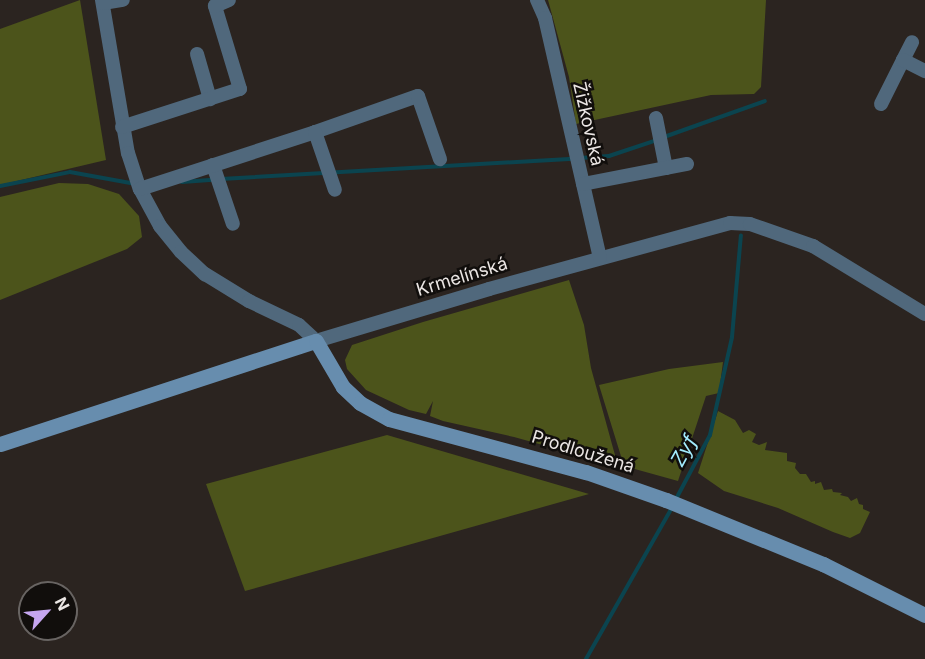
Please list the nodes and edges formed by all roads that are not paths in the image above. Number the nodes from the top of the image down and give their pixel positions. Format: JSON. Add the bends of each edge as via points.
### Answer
{"nodes":[{"id":1,"x":123,"y":0,"type":"edge"},
{"id":2,"x":230,"y":0,"type":"edge"},
{"id":3,"x":537,"y":0,"type":"edge"},
{"id":4,"x":102,"y":2,"type":"edge"},
{"id":5,"x":215,"y":6,"type":"junction"},
{"id":6,"x":201,"y":8,"type":"dead end"},
{"id":7,"x":912,"y":42,"type":"dead end"},
{"id":8,"x":197,"y":54,"type":"dead end"},
{"id":9,"x":903,"y":60,"type":"junction"},
{"id":10,"x":925,"y":72,"type":"edge"},
{"id":11,"x":210,"y":99,"type":"junction"},
{"id":12,"x":880,"y":104,"type":"dead end"},
{"id":13,"x":656,"y":118,"type":"dead end"},
{"id":14,"x":122,"y":127,"type":"junction"},
{"id":15,"x":315,"y":132,"type":"junction"},
{"id":16,"x":440,"y":159,"type":"dead end"},
{"id":17,"x":687,"y":164,"type":"dead end"},
{"id":18,"x":213,"y":165,"type":"junction"},
{"id":19,"x":666,"y":168,"type":"junction"},
{"id":20,"x":583,"y":184,"type":"junction"},
{"id":21,"x":140,"y":189,"type":"junction"},
{"id":22,"x":335,"y":190,"type":"dead end"},
{"id":23,"x":233,"y":224,"type":"dead end"},
{"id":24,"x":600,"y":258,"type":"junction"},
{"id":25,"x":925,"y":314,"type":"edge"},
{"id":26,"x":316,"y":341,"type":"junction"},
{"id":27,"x":0,"y":444,"type":"edge"},
{"id":28,"x":925,"y":615,"type":"edge"}],
"edges":[{"from":1,"to":4,"type":"street"},
{"from":2,"to":5,"type":"street"},
{"from":3,"to":20,"type":"street","name":"Žižkovská","via":[[545,18]]},
{"from":4,"to":14,"type":"street"},
{"from":5,"to":6,"type":"street"},
{"from":5,"to":11,"type":"street","via":[[240,89]]},
{"from":7,"to":9,"type":"street"},
{"from":8,"to":11,"type":"street"},
{"from":9,"to":10,"type":"street"},
{"from":9,"to":12,"type":"street"},
{"from":11,"to":14,"type":"street"},
{"from":13,"to":19,"type":"street"},
{"from":14,"to":21,"type":"street"},
{"from":15,"to":16,"type":"street","via":[[418,96]]},
{"from":15,"to":18,"type":"street"},
{"from":15,"to":22,"type":"street"},
{"from":17,"to":19,"type":"street"},
{"from":18,"to":21,"type":"street"},
{"from":18,"to":23,"type":"street"},
{"from":19,"to":20,"type":"street"},
{"from":20,"to":24,"type":"street","name":"Žižkovská"},
{"from":21,"to":26,"type":"street","via":[[170,240],[193,264],[235,293],[299,324]]},
{"from":24,"to":25,"type":"street","name":"Krmelínská","via":[[730,223],[750,224],[813,246]]},
{"from":24,"to":26,"type":"street","name":"Krmelínská"},
{"from":26,"to":27,"type":"main road","name":"Krmelínská"},
{"from":26,"to":28,"type":"main road","name":"Prodloužená","via":[[343,387],[360,403],[389,419],[586,472],[691,509],[823,564]]}]}
